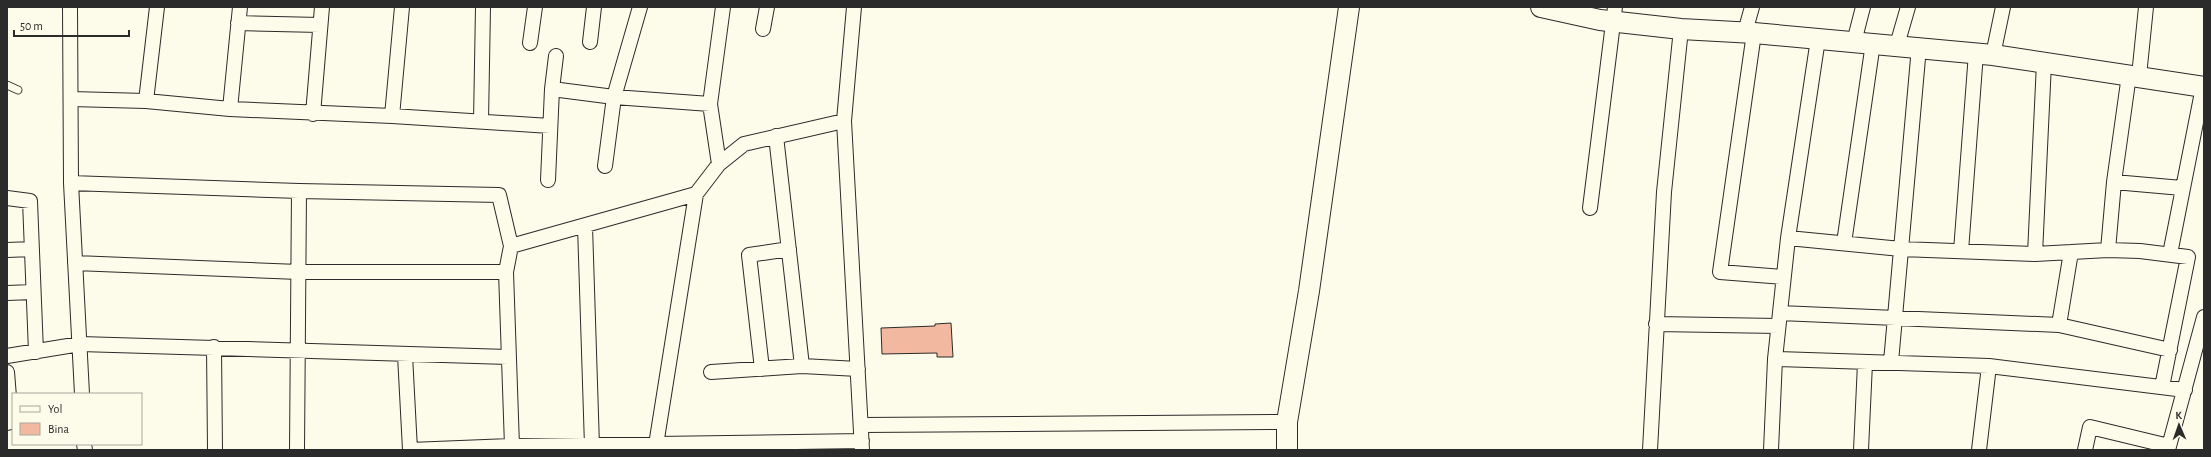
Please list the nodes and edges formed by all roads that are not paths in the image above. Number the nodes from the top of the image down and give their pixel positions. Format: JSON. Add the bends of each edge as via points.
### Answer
{"nodes":[{"id":1,"x":70,"y":7,"type":"edge"},
{"id":2,"x":157,"y":7,"type":"edge"},
{"id":3,"x":240,"y":7,"type":"edge"},
{"id":4,"x":322,"y":7,"type":"edge"},
{"id":5,"x":402,"y":7,"type":"edge"},
{"id":6,"x":483,"y":7,"type":"edge"},
{"id":7,"x":535,"y":7,"type":"edge"},
{"id":8,"x":594,"y":7,"type":"edge"},
{"id":9,"x":640,"y":7,"type":"edge"},
{"id":10,"x":723,"y":7,"type":"edge"},
{"id":11,"x":767,"y":7,"type":"edge"},
{"id":12,"x":854,"y":7,"type":"edge"},
{"id":13,"x":1349,"y":7,"type":"edge"},
{"id":14,"x":1541,"y":7,"type":"edge"},
{"id":15,"x":1752,"y":7,"type":"edge"},
{"id":16,"x":1863,"y":7,"type":"edge"},
{"id":17,"x":1908,"y":7,"type":"edge"},
{"id":18,"x":2003,"y":7,"type":"edge"},
{"id":19,"x":2146,"y":7,"type":"edge"},
{"id":20,"x":1614,"y":14,"type":"edge"},
{"id":21,"x":238,"y":23,"type":"junction"},
{"id":22,"x":320,"y":25,"type":"junction"},
{"id":23,"x":763,"y":29,"type":"dead end"},
{"id":24,"x":1681,"y":29,"type":"junction"},
{"id":25,"x":1749,"y":32,"type":"junction"},
{"id":26,"x":1818,"y":39,"type":"junction"},
{"id":27,"x":590,"y":42,"type":"dead end"},
{"id":28,"x":1854,"y":42,"type":"junction"},
{"id":29,"x":530,"y":43,"type":"dead end"},
{"id":30,"x":1873,"y":43,"type":"junction"},
{"id":31,"x":1897,"y":45,"type":"junction"},
{"id":32,"x":1920,"y":47,"type":"junction"},
{"id":33,"x":1984,"y":54,"type":"junction"},
{"id":34,"x":556,"y":56,"type":"dead end"},
{"id":35,"x":2044,"y":63,"type":"junction"},
{"id":36,"x":2134,"y":75,"type":"junction"},
{"id":37,"x":7,"y":85,"type":"edge"},
{"id":38,"x":2204,"y":87,"type":"edge"},
{"id":39,"x":552,"y":89,"type":"junction"},
{"id":40,"x":18,"y":90,"type":"dead end"},
{"id":41,"x":614,"y":97,"type":"junction"},
{"id":42,"x":71,"y":99,"type":"junction"},
{"id":43,"x":146,"y":101,"type":"junction"},
{"id":44,"x":710,"y":104,"type":"junction"},
{"id":45,"x":230,"y":109,"type":"junction"},
{"id":46,"x":313,"y":114,"type":"junction"},
{"id":47,"x":392,"y":116,"type":"junction"},
{"id":48,"x":481,"y":121,"type":"junction"},
{"id":49,"x":844,"y":122,"type":"junction"},
{"id":50,"x":550,"y":126,"type":"junction"},
{"id":51,"x":776,"y":136,"type":"junction"},
{"id":52,"x":719,"y":164,"type":"junction"},
{"id":53,"x":605,"y":166,"type":"dead end"},
{"id":54,"x":548,"y":180,"type":"dead end"},
{"id":55,"x":2114,"y":182,"type":"junction"},
{"id":56,"x":71,"y":184,"type":"junction"},
{"id":57,"x":2182,"y":188,"type":"junction"},
{"id":58,"x":300,"y":191,"type":"junction"},
{"id":59,"x":696,"y":194,"type":"junction"},
{"id":60,"x":7,"y":198,"type":"edge"},
{"id":61,"x":1590,"y":208,"type":"dead end"},
{"id":62,"x":585,"y":226,"type":"junction"},
{"id":63,"x":1788,"y":238,"type":"junction"},
{"id":64,"x":1844,"y":243,"type":"junction"},
{"id":65,"x":511,"y":246,"type":"junction"},
{"id":66,"x":1901,"y":248,"type":"junction"},
{"id":67,"x":32,"y":249,"type":"junction"},
{"id":68,"x":789,"y":249,"type":"junction"},
{"id":69,"x":7,"y":250,"type":"edge"},
{"id":70,"x":2108,"y":250,"type":"junction"},
{"id":71,"x":1961,"y":251,"type":"junction"},
{"id":72,"x":2071,"y":252,"type":"junction"},
{"id":73,"x":2035,"y":254,"type":"junction"},
{"id":74,"x":2170,"y":254,"type":"junction"},
{"id":75,"x":76,"y":263,"type":"junction"},
{"id":76,"x":299,"y":272,"type":"junction"},
{"id":77,"x":506,"y":272,"type":"junction"},
{"id":78,"x":1783,"y":277,"type":"junction"},
{"id":79,"x":33,"y":292,"type":"junction"},
{"id":80,"x":7,"y":293,"type":"edge"},
{"id":81,"x":1895,"y":316,"type":"junction"},
{"id":82,"x":2204,"y":317,"type":"edge"},
{"id":83,"x":1779,"y":320,"type":"junction"},
{"id":84,"x":1656,"y":324,"type":"junction"},
{"id":85,"x":2059,"y":325,"type":"junction"},
{"id":86,"x":80,"y":344,"type":"junction"},
{"id":87,"x":214,"y":347,"type":"junction"},
{"id":88,"x":2170,"y":350,"type":"junction"},
{"id":89,"x":296,"y":351,"type":"junction"},
{"id":90,"x":36,"y":352,"type":"junction"},
{"id":91,"x":404,"y":355,"type":"junction"},
{"id":92,"x":7,"y":356,"type":"edge"},
{"id":93,"x":508,"y":357,"type":"junction"},
{"id":94,"x":1775,"y":359,"type":"junction"},
{"id":95,"x":1892,"y":362,"type":"junction"},
{"id":96,"x":1865,"y":363,"type":"junction"},
{"id":97,"x":802,"y":366,"type":"junction"},
{"id":98,"x":1989,"y":366,"type":"junction"},
{"id":99,"x":762,"y":369,"type":"junction"},
{"id":100,"x":858,"y":369,"type":"junction"},
{"id":101,"x":7,"y":372,"type":"edge"},
{"id":102,"x":711,"y":372,"type":"dead end"},
{"id":103,"x":2162,"y":387,"type":"junction"},
{"id":104,"x":2185,"y":390,"type":"junction"},
{"id":105,"x":82,"y":393,"type":"edge"},
{"id":106,"x":1287,"y":422,"type":"junction"},
{"id":107,"x":7,"y":423,"type":"edge"},
{"id":108,"x":861,"y":425,"type":"junction"},
{"id":109,"x":656,"y":445,"type":"junction"},
{"id":110,"x":512,"y":446,"type":"junction"},
{"id":111,"x":862,"y":446,"type":"edge"},
{"id":112,"x":583,"y":447,"type":"edge"},
{"id":113,"x":2169,"y":448,"type":"edge"},
{"id":114,"x":460,"y":449,"type":"edge"},
{"id":115,"x":215,"y":450,"type":"edge"},
{"id":116,"x":297,"y":450,"type":"edge"},
{"id":117,"x":410,"y":450,"type":"edge"},
{"id":118,"x":1287,"y":450,"type":"edge"},
{"id":119,"x":1650,"y":450,"type":"edge"},
{"id":120,"x":1771,"y":450,"type":"edge"},
{"id":121,"x":1861,"y":450,"type":"edge"},
{"id":122,"x":1978,"y":450,"type":"edge"},
{"id":123,"x":2085,"y":450,"type":"edge"}],
"edges":[{"from":1,"to":42,"type":"street"},
{"from":2,"to":43,"type":"street"},
{"from":3,"to":21,"type":"street"},
{"from":4,"to":22,"type":"street"},
{"from":5,"to":47,"type":"street"},
{"from":6,"to":48,"type":"street"},
{"from":7,"to":29,"type":"street"},
{"from":8,"to":27,"type":"street"},
{"from":9,"to":41,"type":"street"},
{"from":10,"to":44,"type":"street"},
{"from":11,"to":23,"type":"street"},
{"from":12,"to":49,"type":"street"},
{"from":13,"to":106,"type":"main road","via":[[1309,292]]},
{"from":14,"to":20,"type":"main road"},
{"from":15,"to":25,"type":"street"},
{"from":16,"to":28,"type":"street"},
{"from":17,"to":31,"type":"street"},
{"from":18,"to":33,"type":"street"},
{"from":19,"to":36,"type":"street"},
{"from":20,"to":24,"type":"main road"},
{"from":20,"to":61,"type":"street"},
{"from":21,"to":22,"type":"street"},
{"from":21,"to":45,"type":"street"},
{"from":22,"to":46,"type":"street"},
{"from":24,"to":25,"type":"main road"},
{"from":24,"to":84,"type":"street","via":[[1664,192]]},
{"from":25,"to":26,"type":"main road"},
{"from":25,"to":78,"type":"street","via":[[1720,272]]},
{"from":26,"to":28,"type":"main road"},
{"from":26,"to":63,"type":"street"},
{"from":28,"to":30,"type":"main road"},
{"from":30,"to":31,"type":"main road"},
{"from":30,"to":64,"type":"street"},
{"from":31,"to":32,"type":"main road"},
{"from":32,"to":33,"type":"main road"},
{"from":32,"to":66,"type":"street"},
{"from":33,"to":35,"type":"main road"},
{"from":33,"to":71,"type":"street"},
{"from":34,"to":39,"type":"street"},
{"from":35,"to":36,"type":"main road"},
{"from":35,"to":73,"type":"street"},
{"from":36,"to":38,"type":"main road"},
{"from":36,"to":55,"type":"street"},
{"from":37,"to":40,"type":"lane"},
{"from":38,"to":57,"type":"street"},
{"from":39,"to":41,"type":"street"},
{"from":39,"to":50,"type":"street"},
{"from":41,"to":44,"type":"street"},
{"from":41,"to":53,"type":"street"},
{"from":42,"to":43,"type":"street"},
{"from":42,"to":56,"type":"street"},
{"from":43,"to":45,"type":"street"},
{"from":44,"to":52,"type":"street"},
{"from":45,"to":46,"type":"street"},
{"from":46,"to":47,"type":"street"},
{"from":47,"to":48,"type":"street"},
{"from":48,"to":50,"type":"street"},
{"from":49,"to":51,"type":"street"},
{"from":49,"to":100,"type":"street"},
{"from":50,"to":54,"type":"street"},
{"from":51,"to":52,"type":"street","via":[[744,144]]},
{"from":51,"to":68,"type":"street"},
{"from":52,"to":59,"type":"street"},
{"from":55,"to":57,"type":"street"},
{"from":55,"to":70,"type":"street"},
{"from":56,"to":58,"type":"street"},
{"from":56,"to":75,"type":"street"},
{"from":57,"to":74,"type":"street"},
{"from":58,"to":65,"type":"street","via":[[499,195]]},
{"from":58,"to":76,"type":"street"},
{"from":59,"to":62,"type":"street"},
{"from":59,"to":109,"type":"street"},
{"from":60,"to":67,"type":"street","via":[[30,201]]},
{"from":62,"to":65,"type":"street"},
{"from":62,"to":112,"type":"street"},
{"from":63,"to":64,"type":"street"},
{"from":63,"to":78,"type":"street"},
{"from":64,"to":66,"type":"street"},
{"from":65,"to":77,"type":"street"},
{"from":66,"to":71,"type":"street"},
{"from":66,"to":81,"type":"street"},
{"from":67,"to":69,"type":"street"},
{"from":67,"to":79,"type":"street"},
{"from":68,"to":97,"type":"street"},
{"from":68,"to":99,"type":"street","via":[[749,255]]},
{"from":70,"to":72,"type":"street"},
{"from":70,"to":74,"type":"street"},
{"from":71,"to":73,"type":"street"},
{"from":72,"to":73,"type":"street"},
{"from":72,"to":85,"type":"street"},
{"from":74,"to":88,"type":"street","via":[[2188,257]]},
{"from":75,"to":76,"type":"street"},
{"from":75,"to":86,"type":"street"},
{"from":76,"to":77,"type":"street"},
{"from":76,"to":89,"type":"street"},
{"from":77,"to":93,"type":"street"},
{"from":78,"to":83,"type":"street"},
{"from":79,"to":80,"type":"street"},
{"from":79,"to":90,"type":"street"},
{"from":81,"to":83,"type":"street"},
{"from":81,"to":85,"type":"street"},
{"from":81,"to":95,"type":"street"},
{"from":82,"to":104,"type":"street"},
{"from":83,"to":84,"type":"street"},
{"from":83,"to":94,"type":"street"},
{"from":84,"to":119,"type":"street"},
{"from":85,"to":88,"type":"street"},
{"from":86,"to":87,"type":"street"},
{"from":86,"to":90,"type":"street"},
{"from":86,"to":105,"type":"street"},
{"from":87,"to":89,"type":"street"},
{"from":87,"to":115,"type":"street"},
{"from":88,"to":103,"type":"street"},
{"from":89,"to":91,"type":"street"},
{"from":89,"to":116,"type":"street"},
{"from":90,"to":92,"type":"street"},
{"from":91,"to":93,"type":"street"},
{"from":91,"to":117,"type":"street"},
{"from":93,"to":110,"type":"street"},
{"from":94,"to":96,"type":"street"},
{"from":94,"to":120,"type":"street"},
{"from":95,"to":96,"type":"street"},
{"from":95,"to":98,"type":"street"},
{"from":96,"to":121,"type":"street"},
{"from":97,"to":99,"type":"street"},
{"from":97,"to":100,"type":"street"},
{"from":98,"to":103,"type":"street"},
{"from":98,"to":122,"type":"street"},
{"from":99,"to":102,"type":"street"},
{"from":100,"to":108,"type":"street"},
{"from":101,"to":107,"type":"street","via":[[11,422]]},
{"from":103,"to":104,"type":"street"},
{"from":104,"to":113,"type":"street"},
{"from":106,"to":108,"type":"street"},
{"from":106,"to":118,"type":"main road"},
{"from":108,"to":111,"type":"street"},
{"from":109,"to":111,"type":"street"},
{"from":109,"to":112,"type":"street"},
{"from":110,"to":112,"type":"street"},
{"from":110,"to":114,"type":"street"},
{"from":113,"to":123,"type":"street","via":[[2090,427]]},
{"from":114,"to":117,"type":"street"}]}
